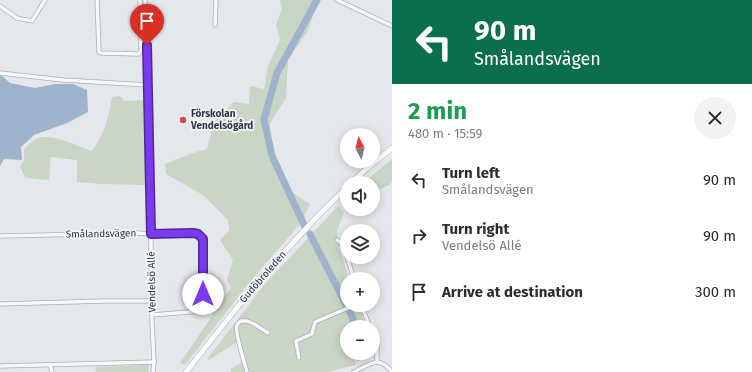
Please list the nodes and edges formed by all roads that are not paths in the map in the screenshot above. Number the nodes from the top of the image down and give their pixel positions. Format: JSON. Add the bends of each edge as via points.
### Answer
{"nodes":[{"id":1,"x":45,"y":0,"type":"edge"},
{"id":2,"x":97,"y":0,"type":"edge"},
{"id":3,"x":140,"y":0,"type":"edge"},
{"id":4,"x":145,"y":0,"type":"edge"},
{"id":5,"x":216,"y":0,"type":"edge"},
{"id":6,"x":337,"y":0,"type":"edge"},
{"id":7,"x":0,"y":6,"type":"edge"},
{"id":8,"x":215,"y":25,"type":"dead end"},
{"id":9,"x":392,"y":26,"type":"edge"},
{"id":10,"x":0,"y":73,"type":"edge"},
{"id":11,"x":148,"y":85,"type":"junction"},
{"id":12,"x":392,"y":148,"type":"edge"},
{"id":13,"x":359,"y":176,"type":"edge"},
{"id":14,"x":340,"y":194,"type":"edge"},
{"id":15,"x":151,"y":234,"type":"junction"},
{"id":16,"x":0,"y":236,"type":"edge"},
{"id":17,"x":337,"y":240,"type":"dead end"},
{"id":18,"x":340,"y":242,"type":"edge"},
{"id":19,"x":152,"y":301,"type":"junction"},
{"id":20,"x":0,"y":304,"type":"edge"},
{"id":21,"x":340,"y":311,"type":"edge"},
{"id":22,"x":152,"y":315,"type":"junction"},
{"id":23,"x":268,"y":333,"type":"dead end"},
{"id":24,"x":300,"y":358,"type":"dead end"},
{"id":25,"x":154,"y":362,"type":"junction"},
{"id":26,"x":377,"y":362,"type":"joint"},
{"id":27,"x":50,"y":365,"type":"junction"},
{"id":28,"x":0,"y":366,"type":"edge"},
{"id":29,"x":52,"y":372,"type":"edge"},
{"id":30,"x":153,"y":372,"type":"edge"},
{"id":31,"x":186,"y":372,"type":"edge"},
{"id":32,"x":247,"y":372,"type":"edge"},
{"id":33,"x":354,"y":372,"type":"edge"},
{"id":34,"x":392,"y":372,"type":"edge"}],
"edges":[{"from":1,"to":7,"type":"street","via":[[32,20],[17,18]]},
{"from":2,"to":3,"type":"street","via":[[99,52],[139,54]]},
{"from":4,"to":11,"type":"street","name":"Vendelsö Allé"},
{"from":5,"to":8,"type":"street"},
{"from":6,"to":9,"type":"street"},
{"from":10,"to":11,"type":"street"},
{"from":11,"to":15,"type":"street","name":"Vendelsö Allé"},
{"from":12,"to":13,"type":"main road"},
{"from":14,"to":31,"type":"main road","name":"Gudöbroleden","via":[[262,276]]},
{"from":15,"to":16,"type":"street","name":"Smålandsvägen"},
{"from":15,"to":19,"type":"street","name":"Vendelsö Allé"},
{"from":15,"to":22,"type":"street","name":"Smålandsvägen","via":[[193,233],[203,239],[202,311]]},
{"from":17,"to":18,"type":"street"},
{"from":19,"to":20,"type":"street"},
{"from":19,"to":22,"type":"street","name":"Vendelsö Allé"},
{"from":21,"to":24,"type":"street","via":[[315,322],[312,334],[296,341]]},
{"from":22,"to":25,"type":"street","name":"Vendelsö Allé"},
{"from":23,"to":32,"type":"street","via":[[247,321],[237,325],[236,331]]},
{"from":25,"to":27,"type":"street"},
{"from":25,"to":30,"type":"street","name":"Vendelsö Allé"},
{"from":26,"to":33,"type":"street"},
{"from":26,"to":34,"type":"street","via":[[387,365]]},
{"from":27,"to":28,"type":"street"},
{"from":27,"to":29,"type":"street"}]}
